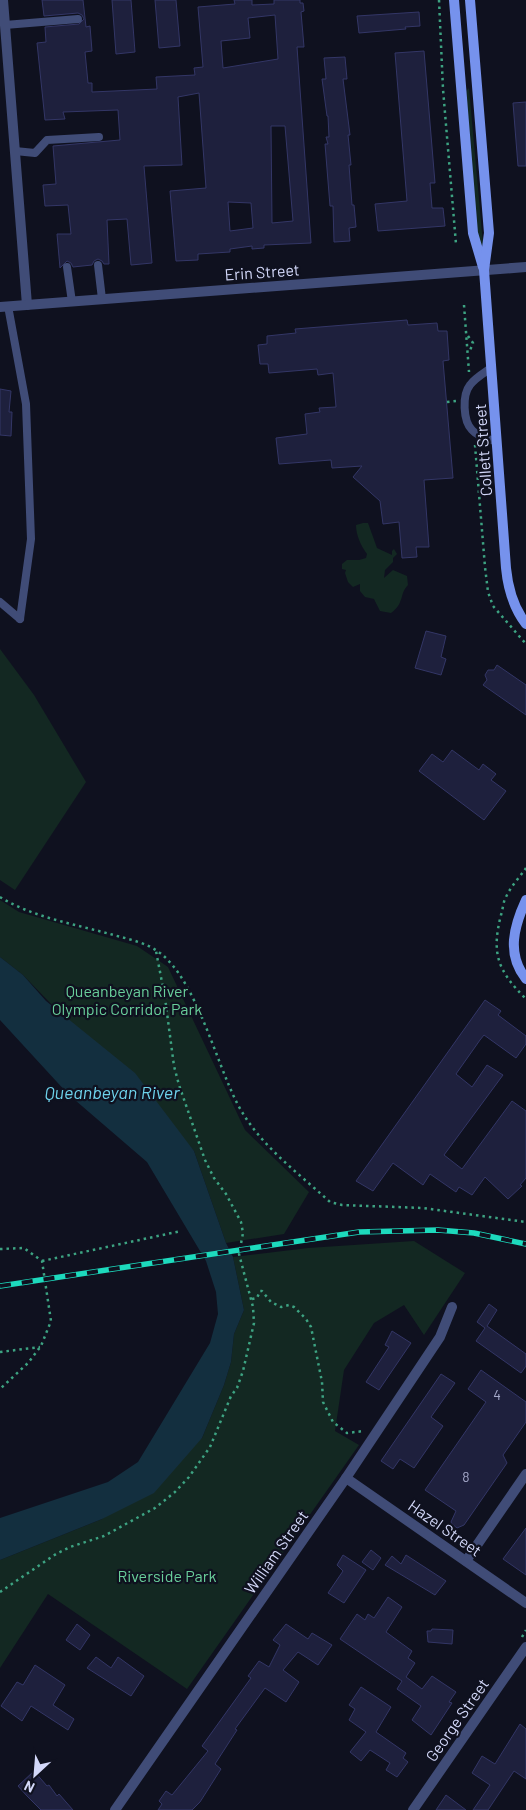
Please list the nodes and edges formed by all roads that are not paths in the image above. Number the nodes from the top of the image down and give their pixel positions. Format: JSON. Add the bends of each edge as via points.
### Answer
{"nodes":[{"id":1,"x":3,"y":0,"type":"edge"},
{"id":2,"x":454,"y":0,"type":"edge"},
{"id":3,"x":470,"y":0,"type":"edge"},
{"id":4,"x":78,"y":19,"type":"dead end"},
{"id":5,"x":5,"y":25,"type":"junction"},
{"id":6,"x":99,"y":137,"type":"dead end"},
{"id":7,"x":15,"y":151,"type":"junction"},
{"id":8,"x":98,"y":265,"type":"dead end"},
{"id":9,"x":67,"y":267,"type":"dead end"},
{"id":10,"x":526,"y":267,"type":"edge"},
{"id":11,"x":484,"y":270,"type":"junction"},
{"id":12,"x":102,"y":299,"type":"junction"},
{"id":13,"x":72,"y":302,"type":"junction"},
{"id":14,"x":27,"y":305,"type":"junction"},
{"id":15,"x":4,"y":307,"type":"edge"},
{"id":16,"x":492,"y":368,"type":"junction"},
{"id":17,"x":497,"y":442,"type":"junction"},
{"id":18,"x":0,"y":602,"type":"edge"},
{"id":19,"x":526,"y":624,"type":"edge"},
{"id":20,"x":526,"y":900,"type":"edge"},
{"id":21,"x":526,"y":979,"type":"edge"},
{"id":22,"x":452,"y":1307,"type":"dead end"},
{"id":23,"x":526,"y":1474,"type":"edge"},
{"id":24,"x":346,"y":1478,"type":"junction"},
{"id":25,"x":466,"y":1561,"type":"junction"},
{"id":26,"x":526,"y":1603,"type":"edge"},
{"id":27,"x":526,"y":1647,"type":"edge"},
{"id":28,"x":115,"y":1810,"type":"edge"},
{"id":29,"x":413,"y":1810,"type":"edge"}],
"edges":[{"from":1,"to":5,"type":"street"},
{"from":2,"to":11,"type":"street","name":"Collett Street","via":[[473,234]]},
{"from":3,"to":11,"type":"street","name":"Collett Street","via":[[489,233]]},
{"from":4,"to":5,"type":"lane"},
{"from":5,"to":7,"type":"street"},
{"from":6,"to":7,"type":"lane","via":[[47,140],[35,153]]},
{"from":7,"to":14,"type":"street"},
{"from":8,"to":12,"type":"lane"},
{"from":9,"to":13,"type":"lane"},
{"from":10,"to":11,"type":"street","name":"Erin Street"},
{"from":11,"to":12,"type":"street","name":"Erin Street"},
{"from":11,"to":16,"type":"street","name":"Collett Street"},
{"from":12,"to":13,"type":"street","name":"Erin Street"},
{"from":13,"to":14,"type":"street","name":"Erin Street"},
{"from":14,"to":15,"type":"street","name":"Erin Street"},
{"from":15,"to":18,"type":"lane","via":[[26,404],[31,539],[20,620]]},
{"from":16,"to":17,"type":"street","name":"Collett Street"},
{"from":16,"to":17,"type":"lane","via":[[466,390],[466,409],[472,430]]},
{"from":17,"to":19,"type":"street","name":"Collett Street","via":[[508,581],[516,608]]},
{"from":20,"to":21,"type":"street","via":[[514,929],[513,945],[516,961]]},
{"from":22,"to":24,"type":"street","name":"William Street","via":[[440,1337]]},
{"from":23,"to":25,"type":"street"},
{"from":24,"to":25,"type":"street","name":"Hazel Street"},
{"from":24,"to":28,"type":"street","name":"William Street"},
{"from":25,"to":26,"type":"street","name":"Hazel Street"},
{"from":27,"to":29,"type":"street","name":"George Street"}]}
